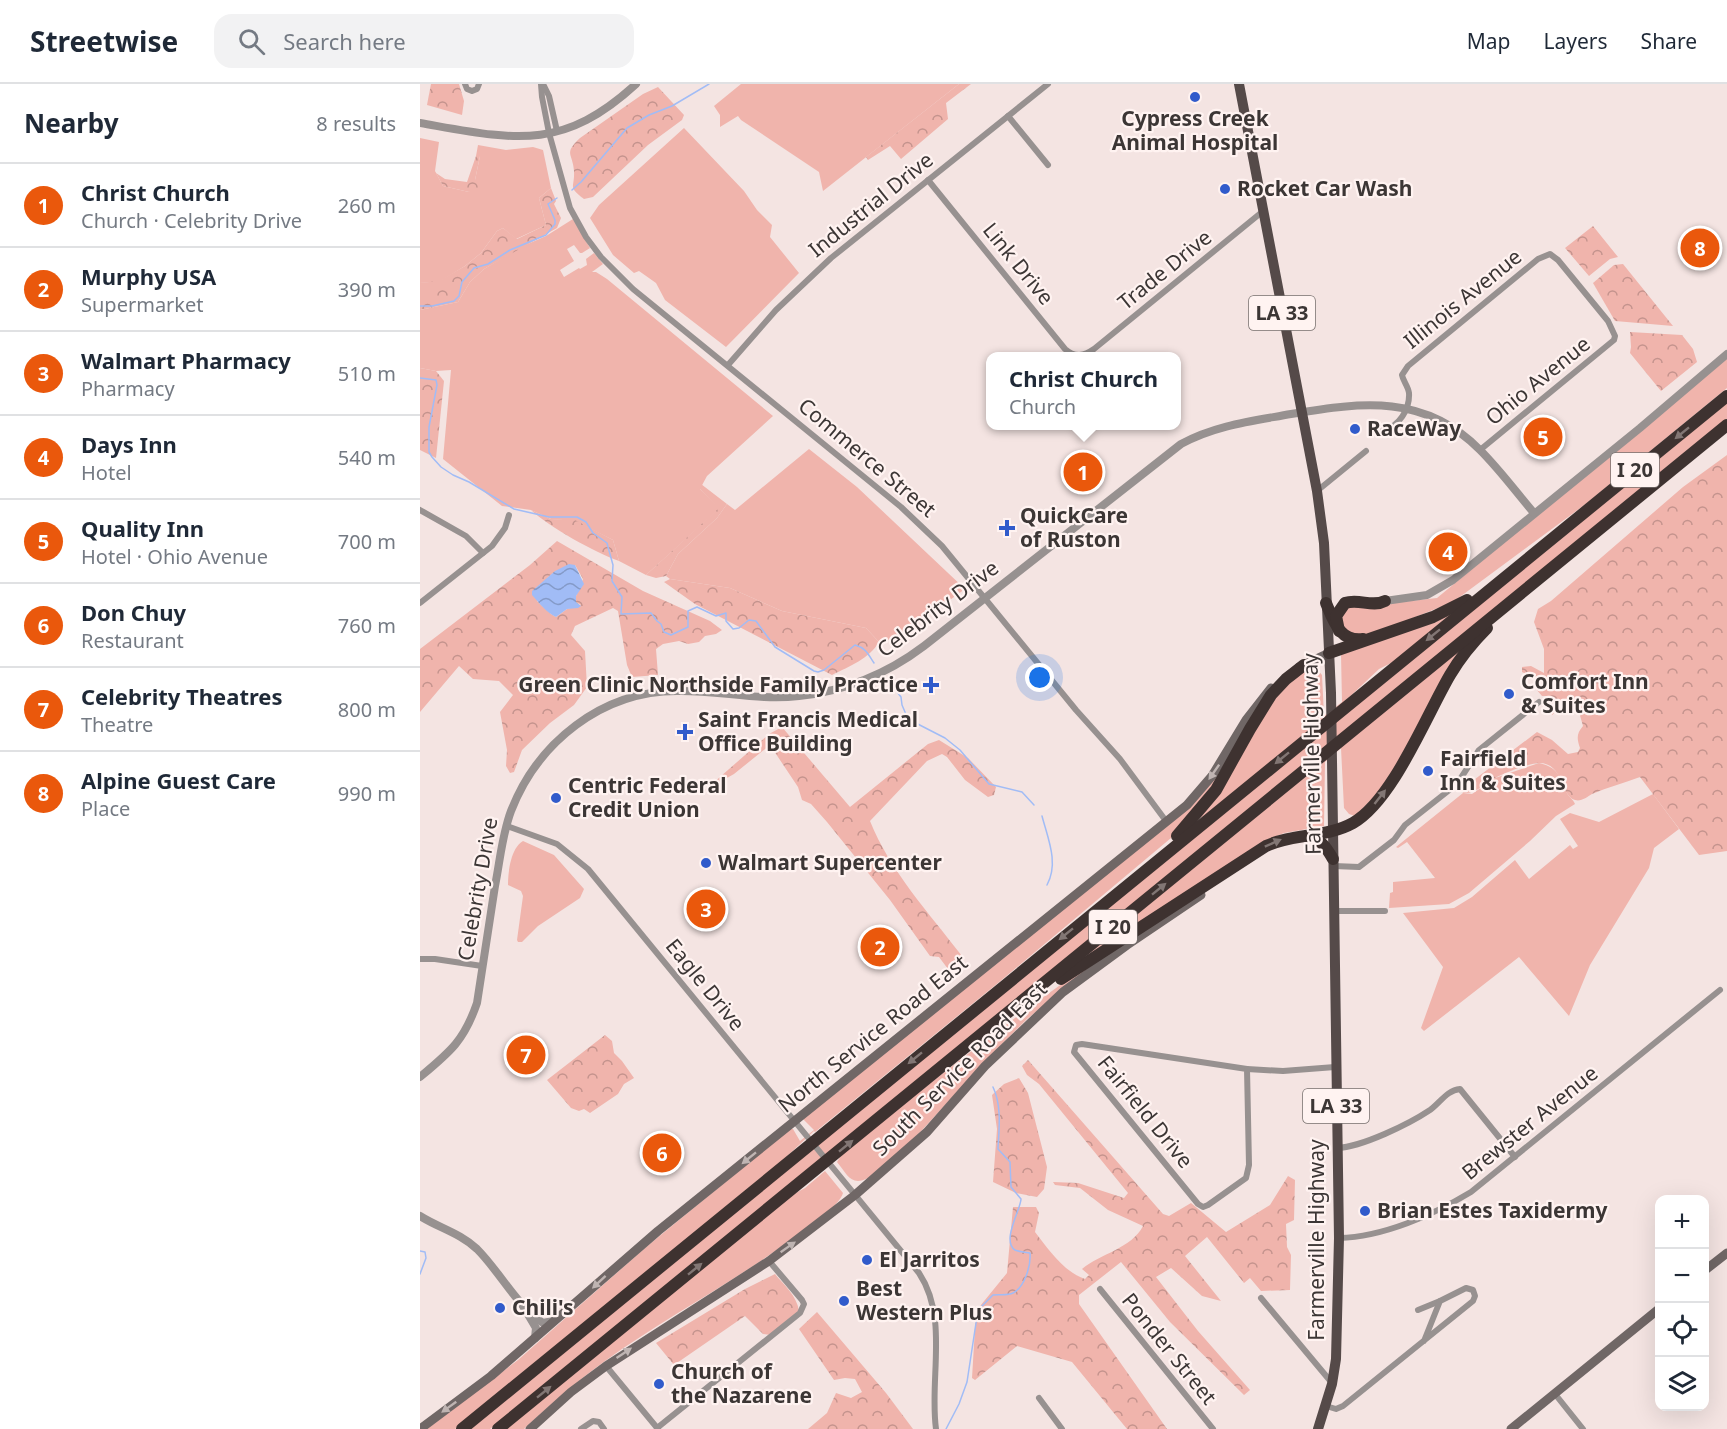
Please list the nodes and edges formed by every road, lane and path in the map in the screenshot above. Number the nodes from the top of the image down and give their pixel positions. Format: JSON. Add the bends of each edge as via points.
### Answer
{"nodes":[{"id":1,"x":465,"y":84,"type":"edge"},
{"id":2,"x":479,"y":84,"type":"edge"},
{"id":3,"x":542,"y":84,"type":"edge"},
{"id":4,"x":636,"y":84,"type":"edge"},
{"id":5,"x":1048,"y":84,"type":"edge"},
{"id":6,"x":1239,"y":84,"type":"edge"},
{"id":7,"x":1008,"y":116,"type":"junction"},
{"id":8,"x":420,"y":123,"type":"edge"},
{"id":9,"x":553,"y":132,"type":"junction"},
{"id":10,"x":1048,"y":165,"type":"dead end"},
{"id":11,"x":928,"y":180,"type":"junction"},
{"id":12,"x":1262,"y":212,"type":"junction"},
{"id":13,"x":1547,"y":254,"type":"joint"},
{"id":14,"x":1070,"y":352,"type":"edge"},
{"id":15,"x":1090,"y":352,"type":"edge"},
{"id":16,"x":1727,"y":354,"type":"edge"},
{"id":17,"x":728,"y":365,"type":"junction"},
{"id":18,"x":1727,"y":396,"type":"edge"},
{"id":19,"x":1406,"y":408,"type":"junction"},
{"id":20,"x":1303,"y":412,"type":"junction"},
{"id":21,"x":1727,"y":425,"type":"edge"},
{"id":22,"x":1383,"y":430,"type":"dead end"},
{"id":23,"x":1480,"y":450,"type":"junction"},
{"id":24,"x":1366,"y":452,"type":"dead end"},
{"id":25,"x":1317,"y":490,"type":"junction"},
{"id":26,"x":420,"y":510,"type":"edge"},
{"id":27,"x":1534,"y":513,"type":"junction"},
{"id":28,"x":509,"y":515,"type":"dead end"},
{"id":29,"x":1544,"y":545,"type":"junction"},
{"id":30,"x":483,"y":553,"type":"junction"},
{"id":31,"x":985,"y":598,"type":"junction"},
{"id":32,"x":1511,"y":600,"type":"junction"},
{"id":33,"x":1385,"y":601,"type":"joint"},
{"id":34,"x":420,"y":603,"type":"edge"},
{"id":35,"x":1326,"y":603,"type":"junction"},
{"id":36,"x":1339,"y":631,"type":"junction"},
{"id":37,"x":1374,"y":637,"type":"junction"},
{"id":38,"x":1329,"y":653,"type":"junction"},
{"id":39,"x":1304,"y":665,"type":"junction"},
{"id":40,"x":1539,"y":702,"type":"dead end"},
{"id":41,"x":1166,"y":821,"type":"junction"},
{"id":42,"x":507,"y":826,"type":"junction"},
{"id":43,"x":1334,"y":831,"type":"junction"},
{"id":44,"x":1305,"y":836,"type":"junction"},
{"id":45,"x":1159,"y":858,"type":"junction"},
{"id":46,"x":1241,"y":862,"type":"junction"},
{"id":47,"x":1334,"y":863,"type":"junction"},
{"id":48,"x":1333,"y":911,"type":"junction"},
{"id":49,"x":1385,"y":911,"type":"dead end"},
{"id":50,"x":420,"y":959,"type":"edge"},
{"id":51,"x":482,"y":966,"type":"junction"},
{"id":52,"x":1720,"y":990,"type":"dead end"},
{"id":53,"x":1012,"y":1011,"type":"junction"},
{"id":54,"x":1335,"y":1067,"type":"junction"},
{"id":55,"x":1247,"y":1070,"type":"junction"},
{"id":56,"x":420,"y":1077,"type":"edge"},
{"id":57,"x":797,"y":1124,"type":"junction"},
{"id":58,"x":1337,"y":1148,"type":"junction"},
{"id":59,"x":1515,"y":1157,"type":"junction"},
{"id":60,"x":855,"y":1195,"type":"junction"},
{"id":61,"x":420,"y":1216,"type":"edge"},
{"id":62,"x":1339,"y":1238,"type":"junction"},
{"id":63,"x":1727,"y":1253,"type":"edge"},
{"id":64,"x":769,"y":1261,"type":"junction"},
{"id":65,"x":1709,"y":1267,"type":"edge"},
{"id":66,"x":1100,"y":1289,"type":"dead end"},
{"id":67,"x":1261,"y":1298,"type":"dead end"},
{"id":68,"x":1440,"y":1301,"type":"junction"},
{"id":69,"x":523,"y":1305,"type":"junction"},
{"id":70,"x":1418,"y":1310,"type":"dead end"},
{"id":71,"x":1655,"y":1311,"type":"edge"},
{"id":72,"x":561,"y":1317,"type":"junction"},
{"id":73,"x":1424,"y":1341,"type":"junction"},
{"id":74,"x":529,"y":1345,"type":"junction"},
{"id":75,"x":606,"y":1366,"type":"junction"},
{"id":76,"x":1332,"y":1384,"type":"junction"},
{"id":77,"x":1555,"y":1394,"type":"junction"},
{"id":78,"x":1039,"y":1398,"type":"dead end"},
{"id":79,"x":1326,"y":1406,"type":"junction"},
{"id":80,"x":657,"y":1428,"type":"edge"},
{"id":81,"x":420,"y":1429,"type":"edge"},
{"id":82,"x":462,"y":1429,"type":"edge"},
{"id":83,"x":498,"y":1429,"type":"edge"},
{"id":84,"x":530,"y":1429,"type":"edge"},
{"id":85,"x":580,"y":1429,"type":"edge"},
{"id":86,"x":604,"y":1429,"type":"edge"},
{"id":87,"x":936,"y":1429,"type":"edge"},
{"id":88,"x":1062,"y":1429,"type":"edge"},
{"id":89,"x":1214,"y":1429,"type":"edge"},
{"id":90,"x":1318,"y":1429,"type":"edge"},
{"id":91,"x":1511,"y":1429,"type":"edge"},
{"id":92,"x":1584,"y":1429,"type":"edge"}],
"edges":[{"from":1,"to":2,"type":"street","via":[[472,91]]},
{"from":3,"to":9,"type":"street","name":"Commerce Street"},
{"from":4,"to":9,"type":"street","via":[[587,121]]},
{"from":5,"to":7,"type":"street","name":"Industrial Drive"},
{"from":6,"to":12,"type":"main road","name":"Farmerville Highway","number":"LA 33"},
{"from":7,"to":10,"type":"street"},
{"from":7,"to":11,"type":"street","name":"Industrial Drive"},
{"from":8,"to":9,"type":"street","via":[[515,138]]},
{"from":9,"to":17,"type":"street","name":"Commerce Street","via":[[570,208],[596,251],[633,289]]},
{"from":11,"to":14,"type":"street","name":"Link Drive"},
{"from":11,"to":17,"type":"street","name":"Industrial Drive","via":[[801,285]]},
{"from":12,"to":15,"type":"street","name":"Trade Drive"},
{"from":12,"to":20,"type":"main road","name":"Farmerville Highway","number":"LA 33"},
{"from":13,"to":19,"type":"street","name":"Illinois Avenue","via":[[1402,372],[1408,390]]},
{"from":13,"to":23,"type":"street","name":"Ohio Avenue","via":[[1558,260],[1616,336]]},
{"from":16,"to":27,"type":"street"},
{"from":17,"to":31,"type":"street","name":"Commerce Street","via":[[915,519]]},
{"from":18,"to":29,"type":"highway","number":"I 20","one_way":true},
{"from":19,"to":20,"type":"street","name":"Celebrity Drive","via":[[1359,405]]},
{"from":19,"to":22,"type":"street","via":[[1402,418]]},
{"from":19,"to":23,"type":"street","name":"Celebrity Drive","via":[[1442,421]]},
{"from":20,"to":25,"type":"main road","name":"Farmerville Highway","number":"LA 33"},
{"from":20,"to":31,"type":"street","name":"Celebrity Drive","via":[[1217,428],[1181,444]]},
{"from":21,"to":32,"type":"highway","number":"I 20"},
{"from":23,"to":27,"type":"street","name":"Celebrity Drive"},
{"from":24,"to":25,"type":"street"},
{"from":25,"to":35,"type":"main road","name":"Farmerville Highway","number":"LA 33"},
{"from":26,"to":30,"type":"street","via":[[466,536]]},
{"from":27,"to":33,"type":"street","via":[[1445,586],[1427,595]]},
{"from":28,"to":30,"type":"street","via":[[498,540]]},
{"from":29,"to":37,"type":"highway","via":[[1457,606]]},
{"from":29,"to":45,"type":"highway","number":"I 20","one_way":true},
{"from":30,"to":34,"type":"street"},
{"from":31,"to":41,"type":"street","name":"Commerce Street","via":[[1120,759]]},
{"from":31,"to":42,"type":"street","name":"Celebrity Drive","via":[[911,656],[849,686],[781,697],[652,692],[605,707],[570,729],[545,753],[517,796]]},
{"from":43,"to":32,"type":"highway","one_way":true,"via":[[1364,815],[1384,792],[1451,673]]},
{"from":53,"to":32,"type":"highway","number":"I 20","one_way":true},
{"from":33,"to":36,"type":"highway","via":[[1377,605],[1345,603],[1336,616]]},
{"from":35,"to":36,"type":"highway"},
{"from":35,"to":38,"type":"main road","name":"Farmerville Highway","number":"LA 33"},
{"from":36,"to":37,"type":"highway","via":[[1347,638]]},
{"from":37,"to":38,"type":"highway"},
{"from":38,"to":39,"type":"main road","name":"North Service Road East"},
{"from":38,"to":43,"type":"main road","name":"Farmerville Highway","number":"LA 33"},
{"from":39,"to":41,"type":"main road","name":"North Service Road East","one_way":true,"via":[[1282,678],[1260,699],[1212,776]]},
{"from":39,"to":45,"type":"highway","via":[[1270,695],[1216,790]]},
{"from":40,"to":47,"type":"street","via":[[1479,750],[1457,784],[1405,825],[1394,840],[1359,867]]},
{"from":41,"to":57,"type":"main road","name":"North Service Road East"},
{"from":42,"to":51,"type":"street","name":"Celebrity Drive"},
{"from":42,"to":57,"type":"street","name":"Eagle Drive","via":[[549,839],[588,869]]},
{"from":43,"to":44,"type":"highway"},
{"from":43,"to":47,"type":"main road","name":"Farmerville Highway","number":"LA 33"},
{"from":46,"to":44,"type":"highway","one_way":true,"via":[[1275,842]]},
{"from":44,"to":47,"type":"highway","via":[[1324,844]]},
{"from":45,"to":82,"type":"highway","number":"I 20","one_way":true},
{"from":46,"to":53,"type":"highway"},
{"from":46,"to":60,"type":"main road","name":"South Service Road East","via":[[1207,891],[1063,992],[985,1066],[927,1132]]},
{"from":47,"to":48,"type":"main road","name":"Farmerville Highway","number":"LA 33"},
{"from":48,"to":49,"type":"street"},
{"from":48,"to":54,"type":"main road","name":"Farmerville Highway","number":"LA 33"},
{"from":50,"to":51,"type":"street"},
{"from":51,"to":56,"type":"street","name":"Celebrity Drive","via":[[470,1025],[448,1054]]},
{"from":52,"to":59,"type":"street","name":"Brewster Avenue"},
{"from":83,"to":53,"type":"highway","number":"I 20","one_way":true},
{"from":54,"to":55,"type":"street","name":"Fairfield Drive"},
{"from":54,"to":58,"type":"main road","name":"Farmerville Highway","number":"LA 33"},
{"from":55,"to":55,"type":"street","name":"Fairfield Drive","via":[[1082,1044],[1074,1048],[1203,1207],[1248,1173]]},
{"from":57,"to":60,"type":"street","name":"Eagle Drive"},
{"from":57,"to":72,"type":"main road","name":"North Service Road East","one_way":true,"via":[[638,1248]]},
{"from":58,"to":59,"type":"street","via":[[1358,1145],[1417,1118],[1453,1089],[1460,1089]]},
{"from":58,"to":62,"type":"main road","name":"Farmerville Highway","number":"LA 33"},
{"from":59,"to":62,"type":"street","name":"Brewster Avenue","via":[[1449,1204],[1373,1235]]},
{"from":64,"to":60,"type":"main road","name":"South Service Road East","one_way":true},
{"from":60,"to":87,"type":"street","name":"Eagle Drive","via":[[928,1289],[935,1319]]},
{"from":61,"to":69,"type":"street","via":[[471,1244]]},
{"from":62,"to":76,"type":"main road","name":"Farmerville Highway","number":"LA 33"},
{"from":63,"to":65,"type":"main road"},
{"from":75,"to":64,"type":"main road","name":"South Service Road East","one_way":true},
{"from":64,"to":80,"type":"street","via":[[802,1300],[800,1313]]},
{"from":66,"to":89,"type":"street","name":"Ponder Street"},
{"from":67,"to":76,"type":"street"},
{"from":68,"to":70,"type":"street"},
{"from":68,"to":73,"type":"street"},
{"from":68,"to":73,"type":"street","via":[[1466,1288],[1475,1294],[1473,1300]]},
{"from":69,"to":72,"type":"street","via":[[543,1323]]},
{"from":69,"to":74,"type":"street","via":[[537,1330]]},
{"from":71,"to":77,"type":"main road"},
{"from":72,"to":74,"type":"main road","name":"North Service Road East"},
{"from":73,"to":79,"type":"street","via":[[1341,1407]]},
{"from":74,"to":81,"type":"main road","name":"North Service Road East","one_way":true},
{"from":75,"to":80,"type":"street"},
{"from":75,"to":84,"type":"main road","name":"South Service Road East"},
{"from":76,"to":79,"type":"main road","name":"Farmerville Highway","number":"LA 33"},
{"from":77,"to":91,"type":"main road"},
{"from":77,"to":92,"type":"street"},
{"from":78,"to":88,"type":"street"},
{"from":79,"to":90,"type":"main road","name":"Farmerville Highway","number":"LA 33"},
{"from":85,"to":86,"type":"street","via":[[593,1421]]}]}
